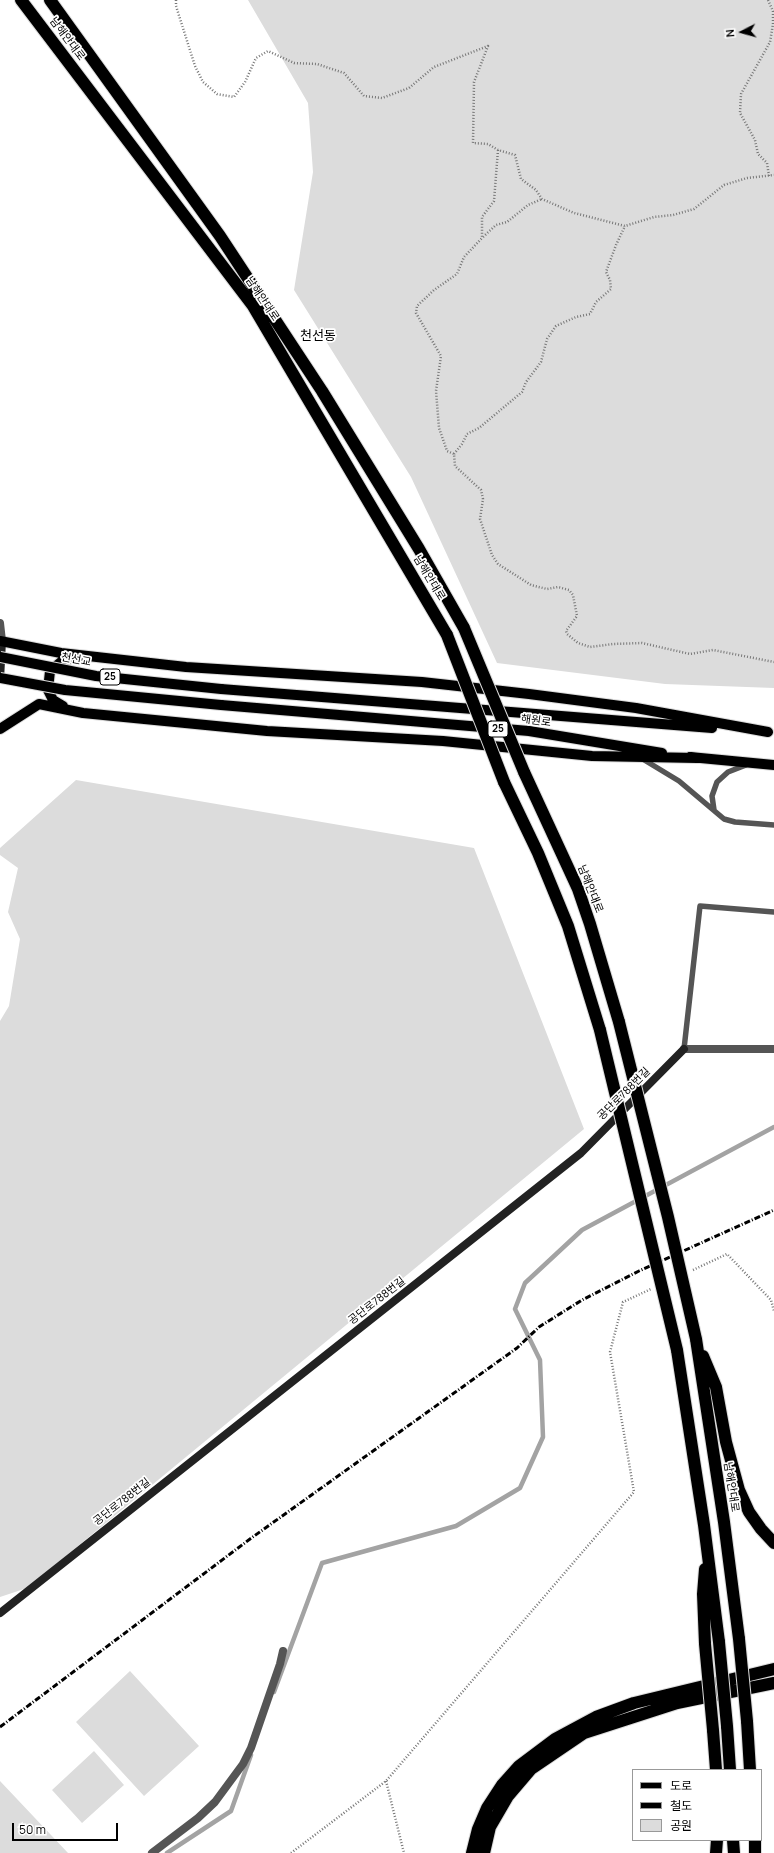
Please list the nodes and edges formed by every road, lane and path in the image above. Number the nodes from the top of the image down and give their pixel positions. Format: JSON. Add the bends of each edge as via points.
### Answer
{"nodes":[{"id":1,"x":21,"y":0,"type":"edge"},
{"id":2,"x":50,"y":0,"type":"edge"},
{"id":3,"x":176,"y":0,"type":"edge"},
{"id":4,"x":768,"y":0,"type":"edge"},
{"id":5,"x":498,"y":150,"type":"junction"},
{"id":6,"x":774,"y":175,"type":"edge"},
{"id":7,"x":769,"y":176,"type":"junction"},
{"id":8,"x":542,"y":199,"type":"junction"},
{"id":9,"x":625,"y":226,"type":"junction"},
{"id":10,"x":482,"y":238,"type":"junction"},
{"id":11,"x":454,"y":454,"type":"junction"},
{"id":12,"x":0,"y":623,"type":"edge"},
{"id":13,"x":1,"y":641,"type":"edge"},
{"id":14,"x":95,"y":656,"type":"junction"},
{"id":15,"x":0,"y":657,"type":"edge"},
{"id":16,"x":774,"y":662,"type":"edge"},
{"id":17,"x":0,"y":679,"type":"edge"},
{"id":18,"x":221,"y":689,"type":"joint"},
{"id":19,"x":73,"y":711,"type":"junction"},
{"id":20,"x":0,"y":729,"type":"edge"},
{"id":21,"x":771,"y":732,"type":"edge"},
{"id":22,"x":640,"y":758,"type":"junction"},
{"id":23,"x":697,"y":758,"type":"junction"},
{"id":24,"x":754,"y":764,"type":"junction"},
{"id":25,"x":774,"y":765,"type":"edge"},
{"id":26,"x":714,"y":810,"type":"junction"},
{"id":27,"x":774,"y":825,"type":"edge"},
{"id":28,"x":774,"y":912,"type":"edge"},
{"id":29,"x":684,"y":1049,"type":"junction"},
{"id":30,"x":774,"y":1049,"type":"edge"},
{"id":31,"x":696,"y":1340,"type":"junction"},
{"id":32,"x":634,"y":1492,"type":"dead end"},
{"id":33,"x":774,"y":1543,"type":"edge"},
{"id":34,"x":707,"y":1546,"type":"junction"},
{"id":35,"x":0,"y":1613,"type":"edge"},
{"id":36,"x":283,"y":1651,"type":"dead end"},
{"id":37,"x":774,"y":1669,"type":"edge"},
{"id":38,"x":774,"y":1683,"type":"edge"},
{"id":39,"x":716,"y":1769,"type":"edge"},
{"id":40,"x":730,"y":1769,"type":"edge"},
{"id":41,"x":750,"y":1769,"type":"edge"},
{"id":42,"x":386,"y":1781,"type":"junction"},
{"id":43,"x":717,"y":1841,"type":"edge"},
{"id":44,"x":733,"y":1841,"type":"edge"},
{"id":45,"x":755,"y":1841,"type":"edge"},
{"id":46,"x":152,"y":1853,"type":"edge"},
{"id":47,"x":291,"y":1853,"type":"edge"},
{"id":48,"x":404,"y":1853,"type":"edge"},
{"id":49,"x":472,"y":1853,"type":"edge"},
{"id":50,"x":484,"y":1853,"type":"edge"},
{"id":51,"x":716,"y":1853,"type":"edge"},
{"id":52,"x":734,"y":1853,"type":"edge"},
{"id":53,"x":755,"y":1853,"type":"edge"}],
"edges":[{"from":1,"to":34,"type":"highway","name":"남해안대로","bridge":true,"via":[[253,306],[447,635],[504,782],[538,853],[568,926],[600,1030],[677,1350]]},
{"from":2,"to":31,"type":"highway","name":"남해안대로","bridge":true,"via":[[220,236],[318,384],[464,628],[524,772],[578,890],[590,924],[619,1022]]},
{"from":3,"to":5,"type":"path","via":[[195,66],[203,82],[216,94],[234,97],[245,82],[256,58],[268,51],[294,63],[317,64],[344,73],[364,96],[382,98],[409,88],[434,67],[488,46],[474,82],[473,143],[488,144]]},
{"from":4,"to":7,"type":"path","via":[[773,11],[770,42],[741,94],[740,112],[755,140],[758,154],[767,163]]},
{"from":5,"to":8,"type":"path","via":[[515,155],[521,179],[536,190]]},
{"from":5,"to":10,"type":"path","via":[[494,200],[482,217]]},
{"from":6,"to":7,"type":"path"},
{"from":7,"to":9,"type":"path","via":[[748,178],[724,185],[694,209]]},
{"from":8,"to":9,"type":"path","via":[[574,213]]},
{"from":8,"to":10,"type":"path","via":[[528,205],[507,222],[496,225]]},
{"from":9,"to":11,"type":"path","via":[[606,272],[611,289],[596,302],[590,314],[556,326],[547,339],[541,362],[522,392],[479,428],[467,434]]},
{"from":10,"to":11,"type":"path","via":[[464,257],[457,274],[417,306],[416,313],[441,356],[436,391],[439,428],[447,451]]},
{"from":11,"to":16,"type":"path","via":[[455,466],[481,490],[483,499],[480,520],[492,555],[498,564],[531,585],[569,590],[573,595],[577,616],[566,631],[578,643],[590,647],[642,643],[690,654],[713,650]]},
{"from":12,"to":13,"type":"street"},
{"from":13,"to":14,"type":"main road","via":[[61,653]]},
{"from":13,"to":17,"type":"street"},
{"from":14,"to":19,"type":"main road","via":[[62,661],[50,671],[50,696]]},
{"from":14,"to":21,"type":"main road","via":[[186,667],[422,682],[529,694],[636,708]]},
{"from":15,"to":18,"type":"main road","name":"천선교","number":"25","bridge":true,"via":[[96,676]]},
{"from":17,"to":23,"type":"main road","name":"해원로","number":"25","bridge":true,"via":[[65,690],[529,731]]},
{"from":18,"to":21,"type":"main road","name":"해원로","number":"25"},
{"from":19,"to":20,"type":"main road","via":[[40,704]]},
{"from":19,"to":22,"type":"main road","via":[[267,731],[443,741],[592,756]]},
{"from":22,"to":23,"type":"main road"},
{"from":22,"to":26,"type":"lane","via":[[679,781]]},
{"from":23,"to":24,"type":"main road","name":"해원로","number":"25"},
{"from":24,"to":25,"type":"main road","name":"해원로","number":"25"},
{"from":24,"to":26,"type":"lane","via":[[740,766],[721,778],[712,796]]},
{"from":26,"to":27,"type":"lane","via":[[724,819],[735,822]]},
{"from":28,"to":29,"type":"lane","via":[[700,906]]},
{"from":29,"to":30,"type":"street"},
{"from":29,"to":35,"type":"street","name":"공단로788번길","via":[[581,1153]]},
{"from":31,"to":33,"type":"highway","via":[[716,1387],[726,1442],[739,1490],[749,1512]]},
{"from":31,"to":41,"type":"highway","name":"남해안대로","bridge":true,"via":[[739,1639]]},
{"from":32,"to":42,"type":"path"},
{"from":34,"to":39,"type":"highway","bridge":true,"via":[[703,1594],[705,1644]]},
{"from":34,"to":40,"type":"highway","bridge":true,"via":[[719,1642]]},
{"from":36,"to":46,"type":"street","via":[[251,1748],[243,1764],[215,1802]]},
{"from":37,"to":49,"type":"highway","via":[[634,1703],[596,1717],[555,1739],[519,1766],[502,1785],[487,1808]]},
{"from":38,"to":50,"type":"highway","via":[[677,1703],[584,1733],[531,1769],[508,1796],[490,1827]]},
{"from":42,"to":47,"type":"path"},
{"from":42,"to":48,"type":"path"},
{"from":43,"to":51,"type":"highway"},
{"from":44,"to":52,"type":"highway"},
{"from":45,"to":53,"type":"highway"}]}
